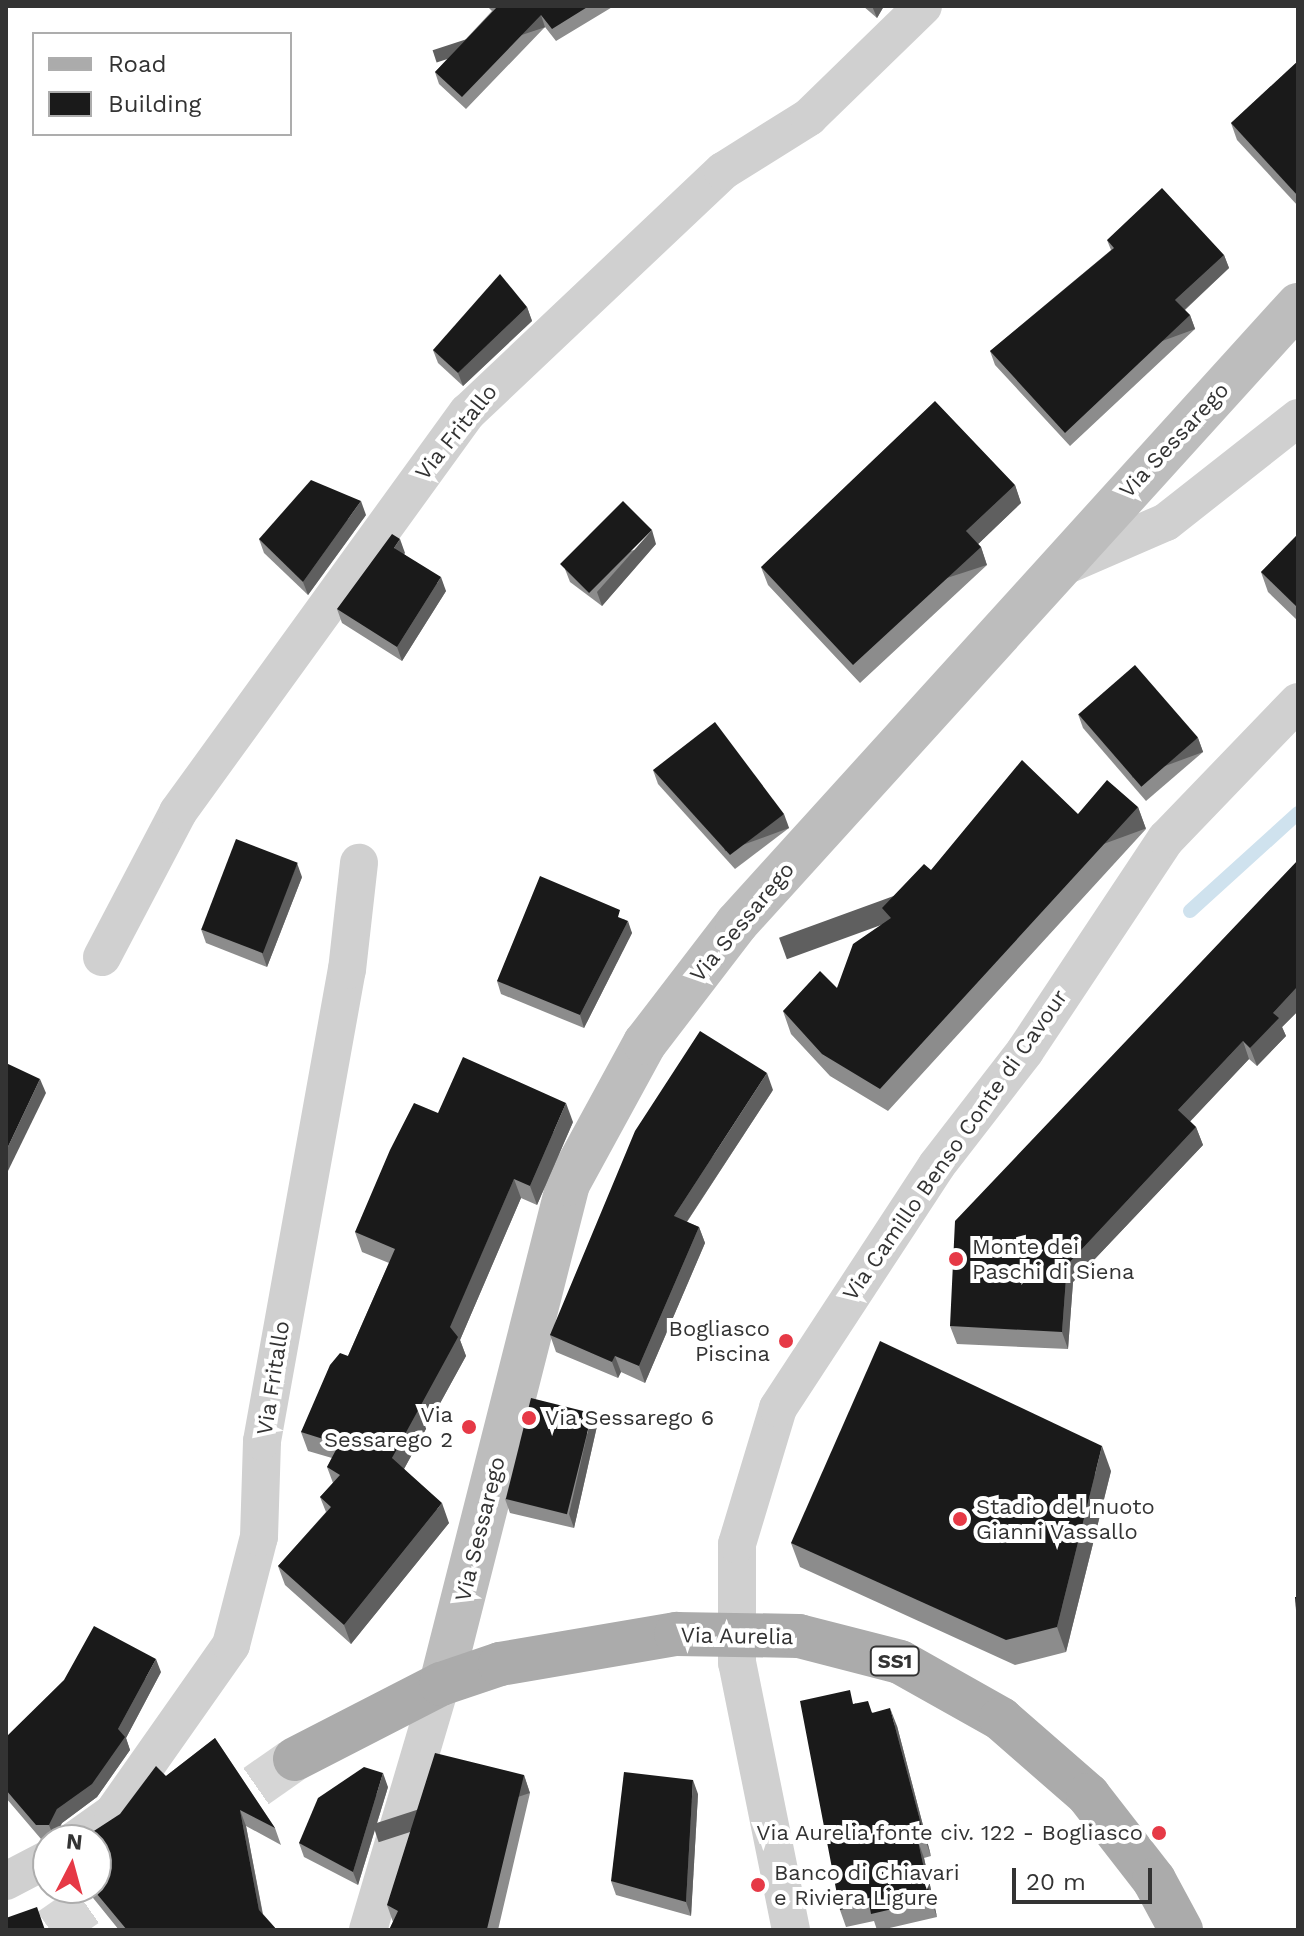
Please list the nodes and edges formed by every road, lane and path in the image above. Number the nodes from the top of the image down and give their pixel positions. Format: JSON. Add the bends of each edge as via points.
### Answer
{"nodes":[{"id":1,"x":923,"y":6,"type":"edge"},
{"id":2,"x":1298,"y":305,"type":"edge"},
{"id":3,"x":1298,"y":418,"type":"edge"},
{"id":4,"x":1053,"y":572,"type":"junction"},
{"id":5,"x":1298,"y":702,"type":"edge"},
{"id":6,"x":359,"y":863,"type":"dead end"},
{"id":7,"x":102,"y":957,"type":"dead end"},
{"id":8,"x":441,"y":1684,"type":"junction"},
{"id":9,"x":295,"y":1759,"type":"tunnel mouth"},
{"id":10,"x":98,"y":1824,"type":"edge"},
{"id":11,"x":32,"y":1867,"type":"edge"},
{"id":12,"x":6,"y":1881,"type":"edge"},
{"id":13,"x":368,"y":1930,"type":"edge"},
{"id":14,"x":791,"y":1930,"type":"edge"},
{"id":15,"x":1181,"y":1930,"type":"edge"}],
"edges":[{"from":1,"to":7,"type":"street","name":"Via Fritallo","via":[[809,117],[723,171],[468,412],[178,812]]},
{"from":2,"to":4,"type":"street","name":"Via Sessarego"},
{"from":3,"to":4,"type":"street","via":[[1166,522]]},
{"from":4,"to":8,"type":"street","name":"Via Sessarego","via":[[737,923],[624,1081],[568,1184]]},
{"from":5,"to":14,"type":"street","name":"Via Camillo Benso Conte di Cavour","via":[[1166,839],[1025,1051],[937,1165],[778,1408],[737,1544],[737,1663]]},
{"from":6,"to":10,"type":"street","name":"Via Fritallo","via":[[347,970],[262,1441],[259,1537],[231,1645],[113,1813]]},
{"from":8,"to":9,"type":"main road","name":"Via Aurelia","number":"SS1"},
{"from":8,"to":13,"type":"street"},
{"from":8,"to":15,"type":"main road","name":"Via Aurelia","number":"SS1","bridge":true,"via":[[500,1664],[676,1634],[799,1636],[900,1662],[1001,1719],[1088,1795],[1154,1880]]},
{"from":11,"to":12,"type":"street"}]}
